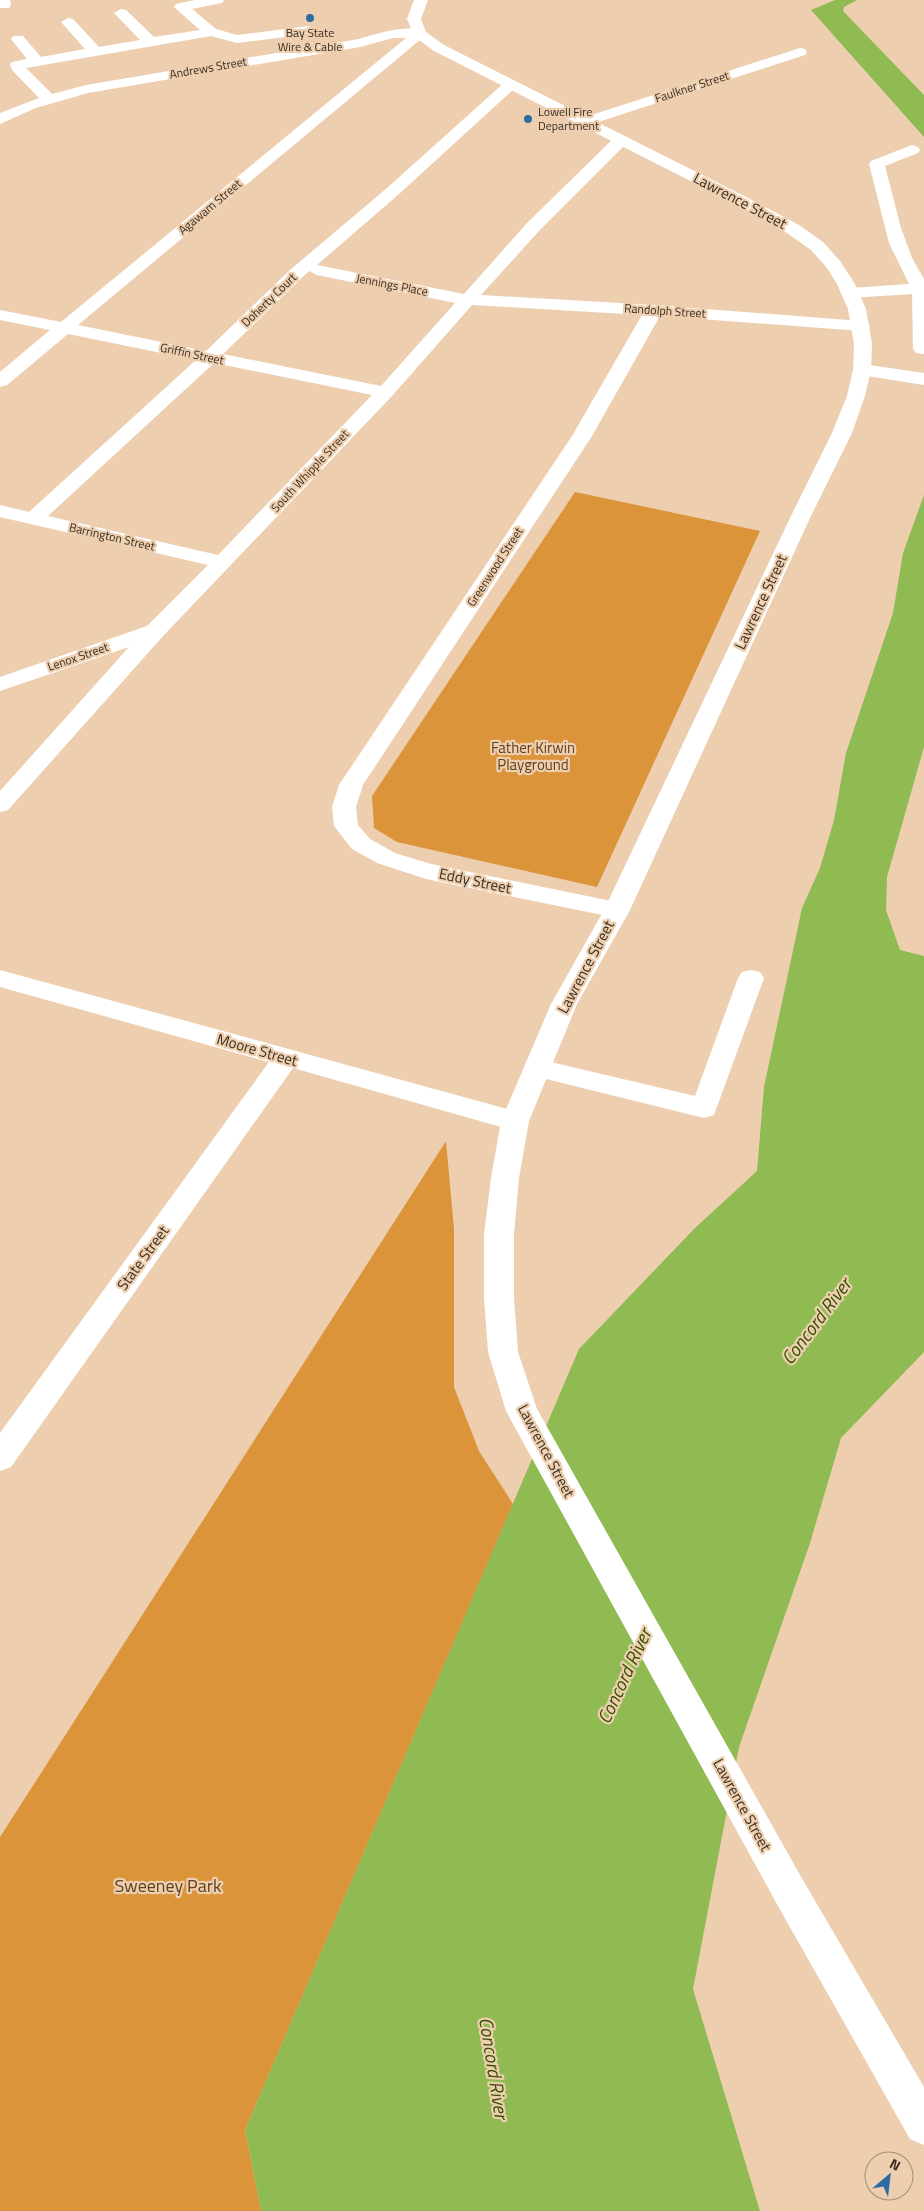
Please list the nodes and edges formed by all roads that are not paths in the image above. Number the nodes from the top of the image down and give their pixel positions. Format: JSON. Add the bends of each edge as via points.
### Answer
{"nodes":[{"id":1,"x":217,"y":0,"type":"edge"},
{"id":2,"x":421,"y":0,"type":"edge"},
{"id":3,"x":176,"y":3,"type":"edge"},
{"id":4,"x":121,"y":13,"type":"dead end"},
{"id":5,"x":68,"y":22,"type":"dead end"},
{"id":6,"x":310,"y":30,"type":"dead end"},
{"id":7,"x":211,"y":32,"type":"junction"},
{"id":8,"x":420,"y":34,"type":"junction"},
{"id":9,"x":18,"y":38,"type":"dead end"},
{"id":10,"x":150,"y":42,"type":"junction"},
{"id":11,"x":95,"y":51,"type":"junction"},
{"id":12,"x":800,"y":52,"type":"dead end"},
{"id":13,"x":37,"y":61,"type":"junction"},
{"id":14,"x":510,"y":84,"type":"junction"},
{"id":15,"x":48,"y":99,"type":"junction"},
{"id":16,"x":0,"y":119,"type":"edge"},
{"id":17,"x":584,"y":122,"type":"junction"},
{"id":18,"x":621,"y":140,"type":"junction"},
{"id":19,"x":912,"y":150,"type":"dead end"},
{"id":20,"x":317,"y":270,"type":"dead end"},
{"id":21,"x":921,"y":288,"type":"junction"},
{"id":22,"x":850,"y":293,"type":"junction"},
{"id":23,"x":468,"y":300,"type":"junction"},
{"id":24,"x":654,"y":310,"type":"junction"},
{"id":25,"x":0,"y":315,"type":"edge"},
{"id":26,"x":861,"y":326,"type":"junction"},
{"id":27,"x":65,"y":328,"type":"junction"},
{"id":28,"x":922,"y":349,"type":"dead end"},
{"id":29,"x":209,"y":358,"type":"junction"},
{"id":30,"x":862,"y":370,"type":"junction"},
{"id":31,"x":924,"y":379,"type":"edge"},
{"id":32,"x":0,"y":381,"type":"edge"},
{"id":33,"x":385,"y":392,"type":"junction"},
{"id":34,"x":0,"y":511,"type":"edge"},
{"id":35,"x":33,"y":519,"type":"junction"},
{"id":36,"x":223,"y":562,"type":"junction"},
{"id":37,"x":156,"y":630,"type":"junction"},
{"id":38,"x":0,"y":684,"type":"edge"},
{"id":39,"x":0,"y":805,"type":"edge"},
{"id":40,"x":346,"y":826,"type":"joint"},
{"id":41,"x":617,"y":910,"type":"junction"},
{"id":42,"x":0,"y":978,"type":"edge"},
{"id":43,"x":751,"y":978,"type":"dead end"},
{"id":44,"x":286,"y":1058,"type":"junction"},
{"id":45,"x":538,"y":1068,"type":"junction"},
{"id":46,"x":515,"y":1121,"type":"junction"},
{"id":47,"x":0,"y":1458,"type":"edge"},
{"id":48,"x":924,"y":2125,"type":"edge"}],
"edges":[{"from":1,"to":3,"type":"street"},
{"from":2,"to":8,"type":"street","via":[[414,19]]},
{"from":3,"to":7,"type":"street"},
{"from":4,"to":10,"type":"street"},
{"from":5,"to":11,"type":"street"},
{"from":6,"to":7,"type":"street","via":[[237,39]]},
{"from":7,"to":10,"type":"street"},
{"from":8,"to":14,"type":"street","name":"Lawrence Street","via":[[439,48]]},
{"from":8,"to":15,"type":"street","name":"Andrews Street","via":[[392,34],[360,43],[86,89]]},
{"from":8,"to":27,"type":"street","name":"Agawam Street"},
{"from":9,"to":13,"type":"street"},
{"from":10,"to":11,"type":"street"},
{"from":11,"to":13,"type":"street"},
{"from":12,"to":17,"type":"street","name":"Faulkner Street"},
{"from":13,"to":15,"type":"street","via":[[18,65],[18,70]]},
{"from":14,"to":17,"type":"street","name":"Lawrence Street"},
{"from":14,"to":29,"type":"street","name":"Doherty Court","via":[[296,274]]},
{"from":15,"to":16,"type":"street","name":"Andrews Street"},
{"from":17,"to":18,"type":"street","name":"Lawrence Street"},
{"from":18,"to":22,"type":"street","name":"Lawrence Street","via":[[736,198],[817,246],[834,265]]},
{"from":18,"to":23,"type":"street","name":"South Whipple Street","via":[[533,227]]},
{"from":19,"to":21,"type":"street","via":[[877,164],[892,232],[907,269]]},
{"from":20,"to":23,"type":"street","name":"Jennings Place"},
{"from":21,"to":22,"type":"street"},
{"from":21,"to":28,"type":"street"},
{"from":22,"to":26,"type":"street","name":"Lawrence Street"},
{"from":23,"to":24,"type":"street","name":"Randolph Street"},
{"from":23,"to":33,"type":"street","name":"South Whipple Street"},
{"from":24,"to":26,"type":"street","name":"Randolph Street"},
{"from":24,"to":40,"type":"street","name":"Greenwood Street","via":[[582,436],[351,785],[344,808]]},
{"from":25,"to":27,"type":"street","name":"Griffin Street"},
{"from":26,"to":30,"type":"street","name":"Lawrence Street"},
{"from":27,"to":29,"type":"street","name":"Griffin Street"},
{"from":27,"to":32,"type":"street","name":"Agawam Street"},
{"from":29,"to":33,"type":"street","name":"Griffin Street"},
{"from":29,"to":35,"type":"street","name":"Doherty Court"},
{"from":30,"to":31,"type":"street"},
{"from":30,"to":41,"type":"street","name":"Lawrence Street","via":[[842,433]]},
{"from":33,"to":36,"type":"street","name":"South Whipple Street"},
{"from":34,"to":35,"type":"street","name":"Barrington Street"},
{"from":35,"to":36,"type":"street","name":"Barrington Street"},
{"from":36,"to":37,"type":"street","name":"South Whipple Street"},
{"from":37,"to":38,"type":"street","name":"Lenox Street"},
{"from":37,"to":39,"type":"street","name":"South Whipple Street"},
{"from":40,"to":41,"type":"street","name":"Eddy Street","via":[[361,844],[386,858],[410,866]]},
{"from":41,"to":45,"type":"street","name":"Lawrence Street","via":[[564,1004]]},
{"from":42,"to":44,"type":"street","name":"Moore Street"},
{"from":43,"to":45,"type":"street","via":[[704,1108]]},
{"from":44,"to":46,"type":"street","name":"Moore Street"},
{"from":44,"to":47,"type":"street","name":"State Street"},
{"from":45,"to":46,"type":"street","name":"Lawrence Street"},
{"from":46,"to":48,"type":"street","name":"Lawrence Street","via":[[500,1225],[499,1298],[503,1352],[522,1411],[791,1894]]}]}
